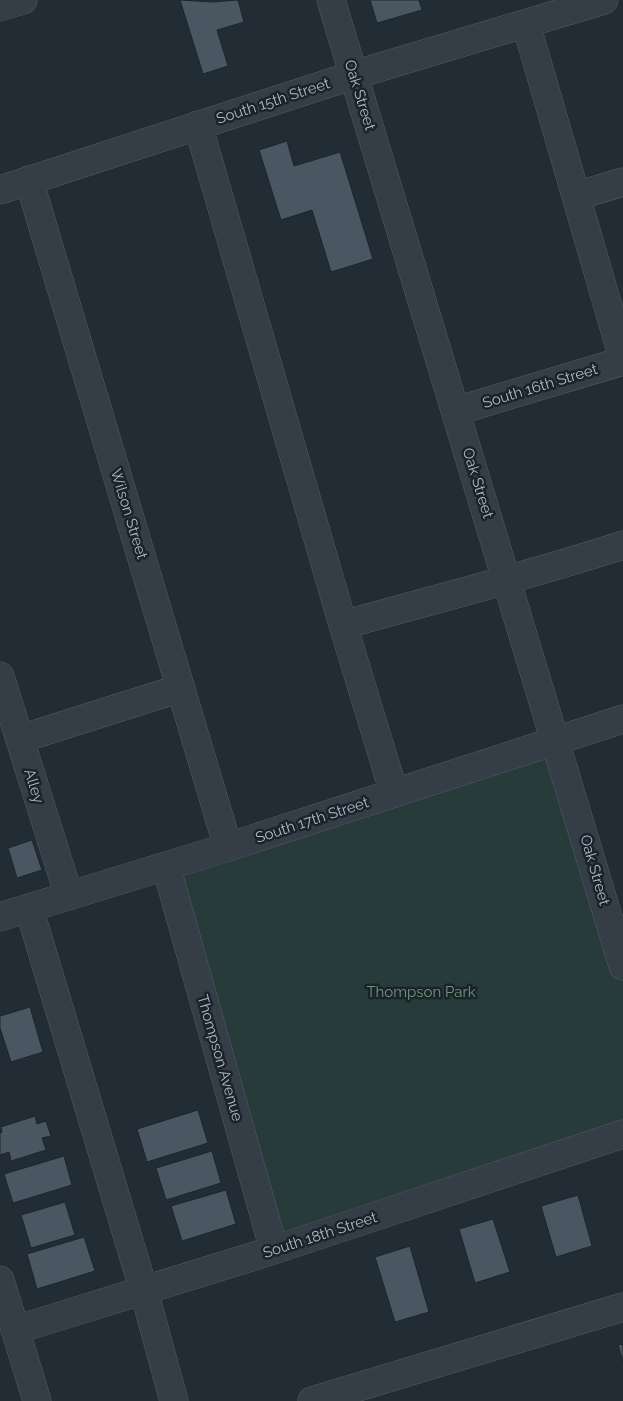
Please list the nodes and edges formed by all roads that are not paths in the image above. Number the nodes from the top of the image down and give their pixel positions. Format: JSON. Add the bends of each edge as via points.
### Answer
{"nodes":[{"id":1,"x":23,"y":0,"type":"edge"},
{"id":2,"x":331,"y":0,"type":"edge"},
{"id":3,"x":604,"y":0,"type":"edge"},
{"id":4,"x":0,"y":7,"type":"edge"},
{"id":5,"x":526,"y":24,"type":"junction"},
{"id":6,"x":354,"y":75,"type":"junction"},
{"id":7,"x":198,"y":125,"type":"junction"},
{"id":8,"x":29,"y":180,"type":"junction"},
{"id":9,"x":623,"y":182,"type":"edge"},
{"id":10,"x":0,"y":190,"type":"edge"},
{"id":11,"x":576,"y":196,"type":"junction"},
{"id":12,"x":623,"y":360,"type":"edge"},
{"id":13,"x":456,"y":411,"type":"junction"},
{"id":14,"x":623,"y":545,"type":"edge"},
{"id":15,"x":507,"y":578,"type":"junction"},
{"id":16,"x":343,"y":625,"type":"junction"},
{"id":17,"x":0,"y":676,"type":"edge"},
{"id":18,"x":181,"y":688,"type":"junction"},
{"id":19,"x":623,"y":719,"type":"edge"},
{"id":20,"x":20,"y":739,"type":"junction"},
{"id":21,"x":556,"y":739,"type":"junction"},
{"id":22,"x":394,"y":793,"type":"junction"},
{"id":23,"x":228,"y":848,"type":"junction"},
{"id":24,"x":166,"y":866,"type":"junction"},
{"id":25,"x":69,"y":896,"type":"junction"},
{"id":26,"x":29,"y":908,"type":"junction"},
{"id":27,"x":615,"y":911,"type":"edge"},
{"id":28,"x":0,"y":917,"type":"edge"},
{"id":29,"x":623,"y":966,"type":"edge"},
{"id":30,"x":623,"y":1134,"type":"edge"},
{"id":31,"x":274,"y":1250,"type":"junction"},
{"id":32,"x":1,"y":1284,"type":"edge"},
{"id":33,"x":144,"y":1290,"type":"junction"},
{"id":34,"x":623,"y":1307,"type":"edge"},
{"id":35,"x":15,"y":1330,"type":"junction"},
{"id":36,"x":38,"y":1401,"type":"edge"},
{"id":37,"x":174,"y":1401,"type":"edge"},
{"id":38,"x":312,"y":1401,"type":"edge"}],
"edges":[{"from":1,"to":4,"type":"street"},
{"from":2,"to":6,"type":"street","name":"Oak Street"},
{"from":3,"to":5,"type":"street","name":"South 15th Street"},
{"from":5,"to":6,"type":"street","name":"South 15th Street"},
{"from":5,"to":11,"type":"street"},
{"from":6,"to":7,"type":"street","name":"South 15th Street"},
{"from":6,"to":13,"type":"street","name":"Oak Street"},
{"from":7,"to":8,"type":"street","name":"South 15th Street"},
{"from":7,"to":16,"type":"street"},
{"from":8,"to":10,"type":"street","name":"South 15th Street"},
{"from":8,"to":18,"type":"street","name":"Wilson Street"},
{"from":9,"to":11,"type":"street"},
{"from":11,"to":12,"type":"street"},
{"from":12,"to":13,"type":"street","name":"South 16th Street"},
{"from":13,"to":15,"type":"street","name":"Oak Street"},
{"from":14,"to":15,"type":"street","via":[[546,570]]},
{"from":15,"to":16,"type":"street"},
{"from":15,"to":21,"type":"street","name":"Oak Street"},
{"from":16,"to":22,"type":"street"},
{"from":17,"to":20,"type":"street","name":"Alley"},
{"from":18,"to":20,"type":"street"},
{"from":18,"to":23,"type":"street","name":"Wilson Street"},
{"from":19,"to":21,"type":"street","name":"South 17th Street"},
{"from":20,"to":25,"type":"street","name":"Alley"},
{"from":21,"to":22,"type":"street","name":"South 17th Street"},
{"from":21,"to":27,"type":"street","name":"Oak Street"},
{"from":22,"to":23,"type":"street","name":"South 17th Street"},
{"from":23,"to":24,"type":"street","name":"South 17th Street"},
{"from":24,"to":25,"type":"street","name":"South 17th Street"},
{"from":24,"to":31,"type":"street","name":"Thompson Avenue"},
{"from":25,"to":26,"type":"street","name":"South 17th Street"},
{"from":26,"to":28,"type":"street","name":"South 17th Street"},
{"from":26,"to":33,"type":"street"},
{"from":27,"to":29,"type":"street","name":"Oak Street"},
{"from":30,"to":31,"type":"street","name":"South 18th Street"},
{"from":31,"to":33,"type":"street","name":"South 18th Street"},
{"from":32,"to":35,"type":"street"},
{"from":33,"to":35,"type":"street","name":"South 18th Street"},
{"from":33,"to":37,"type":"street"},
{"from":34,"to":38,"type":"street"},
{"from":35,"to":36,"type":"street"}]}
